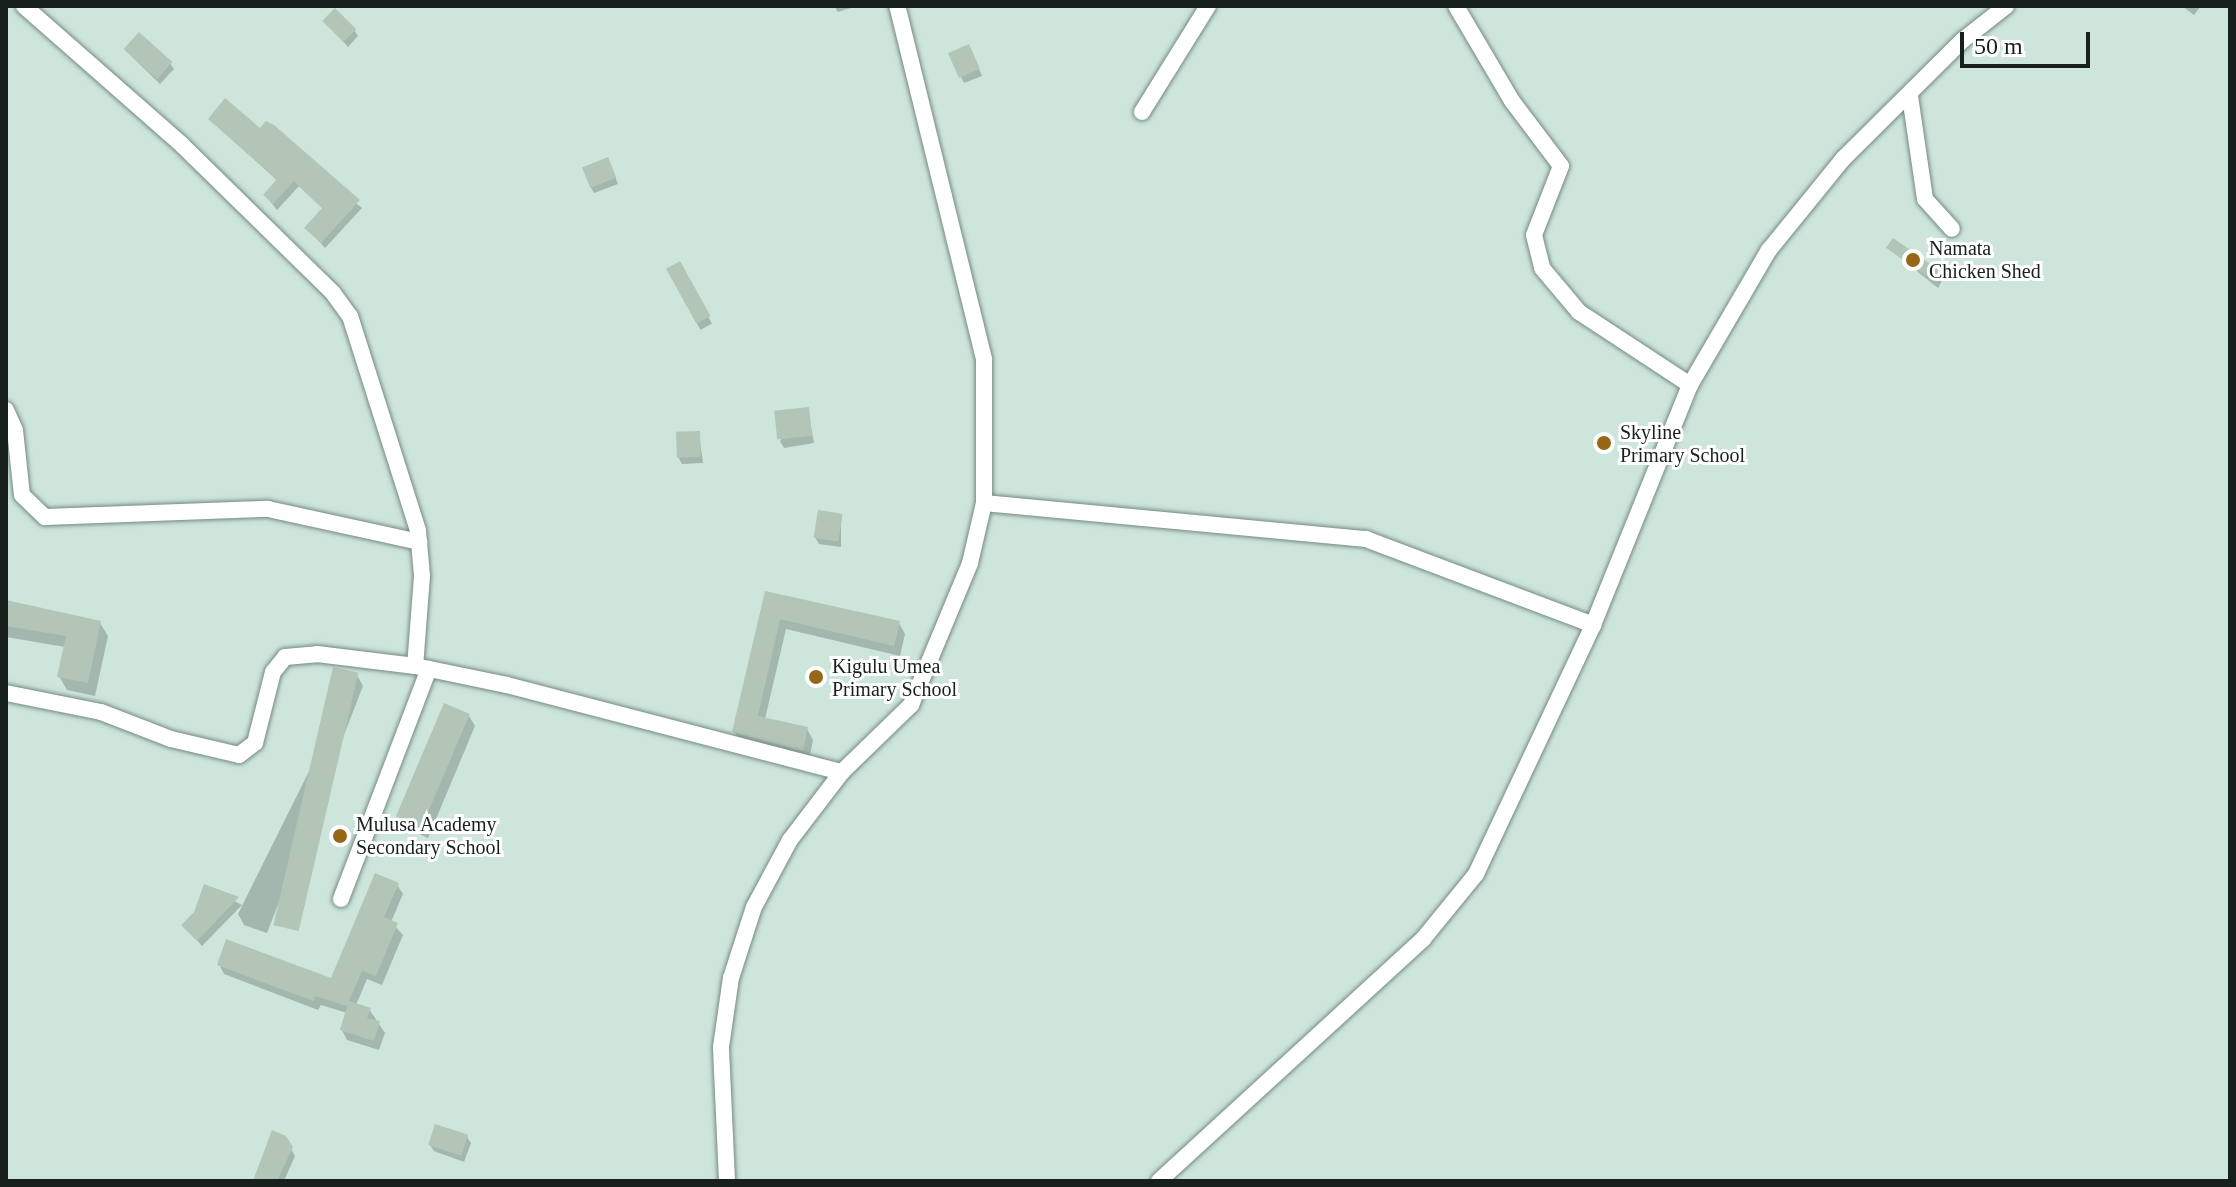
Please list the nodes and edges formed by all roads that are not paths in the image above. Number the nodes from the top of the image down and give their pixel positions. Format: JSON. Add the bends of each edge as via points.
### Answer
{"nodes":[{"id":1,"x":24,"y":6,"type":"edge"},
{"id":2,"x":897,"y":6,"type":"edge"},
{"id":3,"x":1208,"y":6,"type":"edge"},
{"id":4,"x":2006,"y":6,"type":"edge"},
{"id":5,"x":1458,"y":7,"type":"edge"},
{"id":6,"x":1910,"y":96,"type":"junction"},
{"id":7,"x":1142,"y":112,"type":"dead end"},
{"id":8,"x":1952,"y":229,"type":"dead end"},
{"id":9,"x":1690,"y":385,"type":"junction"},
{"id":10,"x":6,"y":410,"type":"edge"},
{"id":11,"x":984,"y":503,"type":"junction"},
{"id":12,"x":419,"y":542,"type":"junction"},
{"id":13,"x":1593,"y":625,"type":"junction"},
{"id":14,"x":422,"y":667,"type":"junction"},
{"id":15,"x":6,"y":693,"type":"edge"},
{"id":16,"x":842,"y":772,"type":"junction"},
{"id":17,"x":341,"y":899,"type":"dead end"},
{"id":18,"x":727,"y":1181,"type":"edge"},
{"id":19,"x":1159,"y":1181,"type":"edge"}],
"edges":[{"from":1,"to":12,"type":"street","via":[[182,145],[350,316]]},
{"from":2,"to":11,"type":"street","via":[[984,359]]},
{"from":3,"to":7,"type":"street"},
{"from":4,"to":6,"type":"street","via":[[1963,40]]},
{"from":5,"to":9,"type":"street","via":[[1512,101],[1561,166],[1534,235],[1542,268],[1579,312]]},
{"from":6,"to":8,"type":"street","via":[[1925,199]]},
{"from":6,"to":9,"type":"street","via":[[1802,205],[1769,250]]},
{"from":9,"to":13,"type":"street"},
{"from":10,"to":12,"type":"street","via":[[13,418],[22,495],[45,517],[268,509]]},
{"from":11,"to":13,"type":"street","via":[[1366,539]]},
{"from":11,"to":16,"type":"street","via":[[970,563],[911,705]]},
{"from":12,"to":14,"type":"street"},
{"from":13,"to":19,"type":"street","via":[[1494,841],[1456,901],[1423,939]]},
{"from":14,"to":15,"type":"street","via":[[317,654],[285,657],[273,672],[255,743],[239,755],[171,739],[101,712]]},
{"from":14,"to":16,"type":"street"},
{"from":14,"to":17,"type":"street"},
{"from":16,"to":18,"type":"street","via":[[790,840],[754,907],[731,978],[721,1047]]}]}
